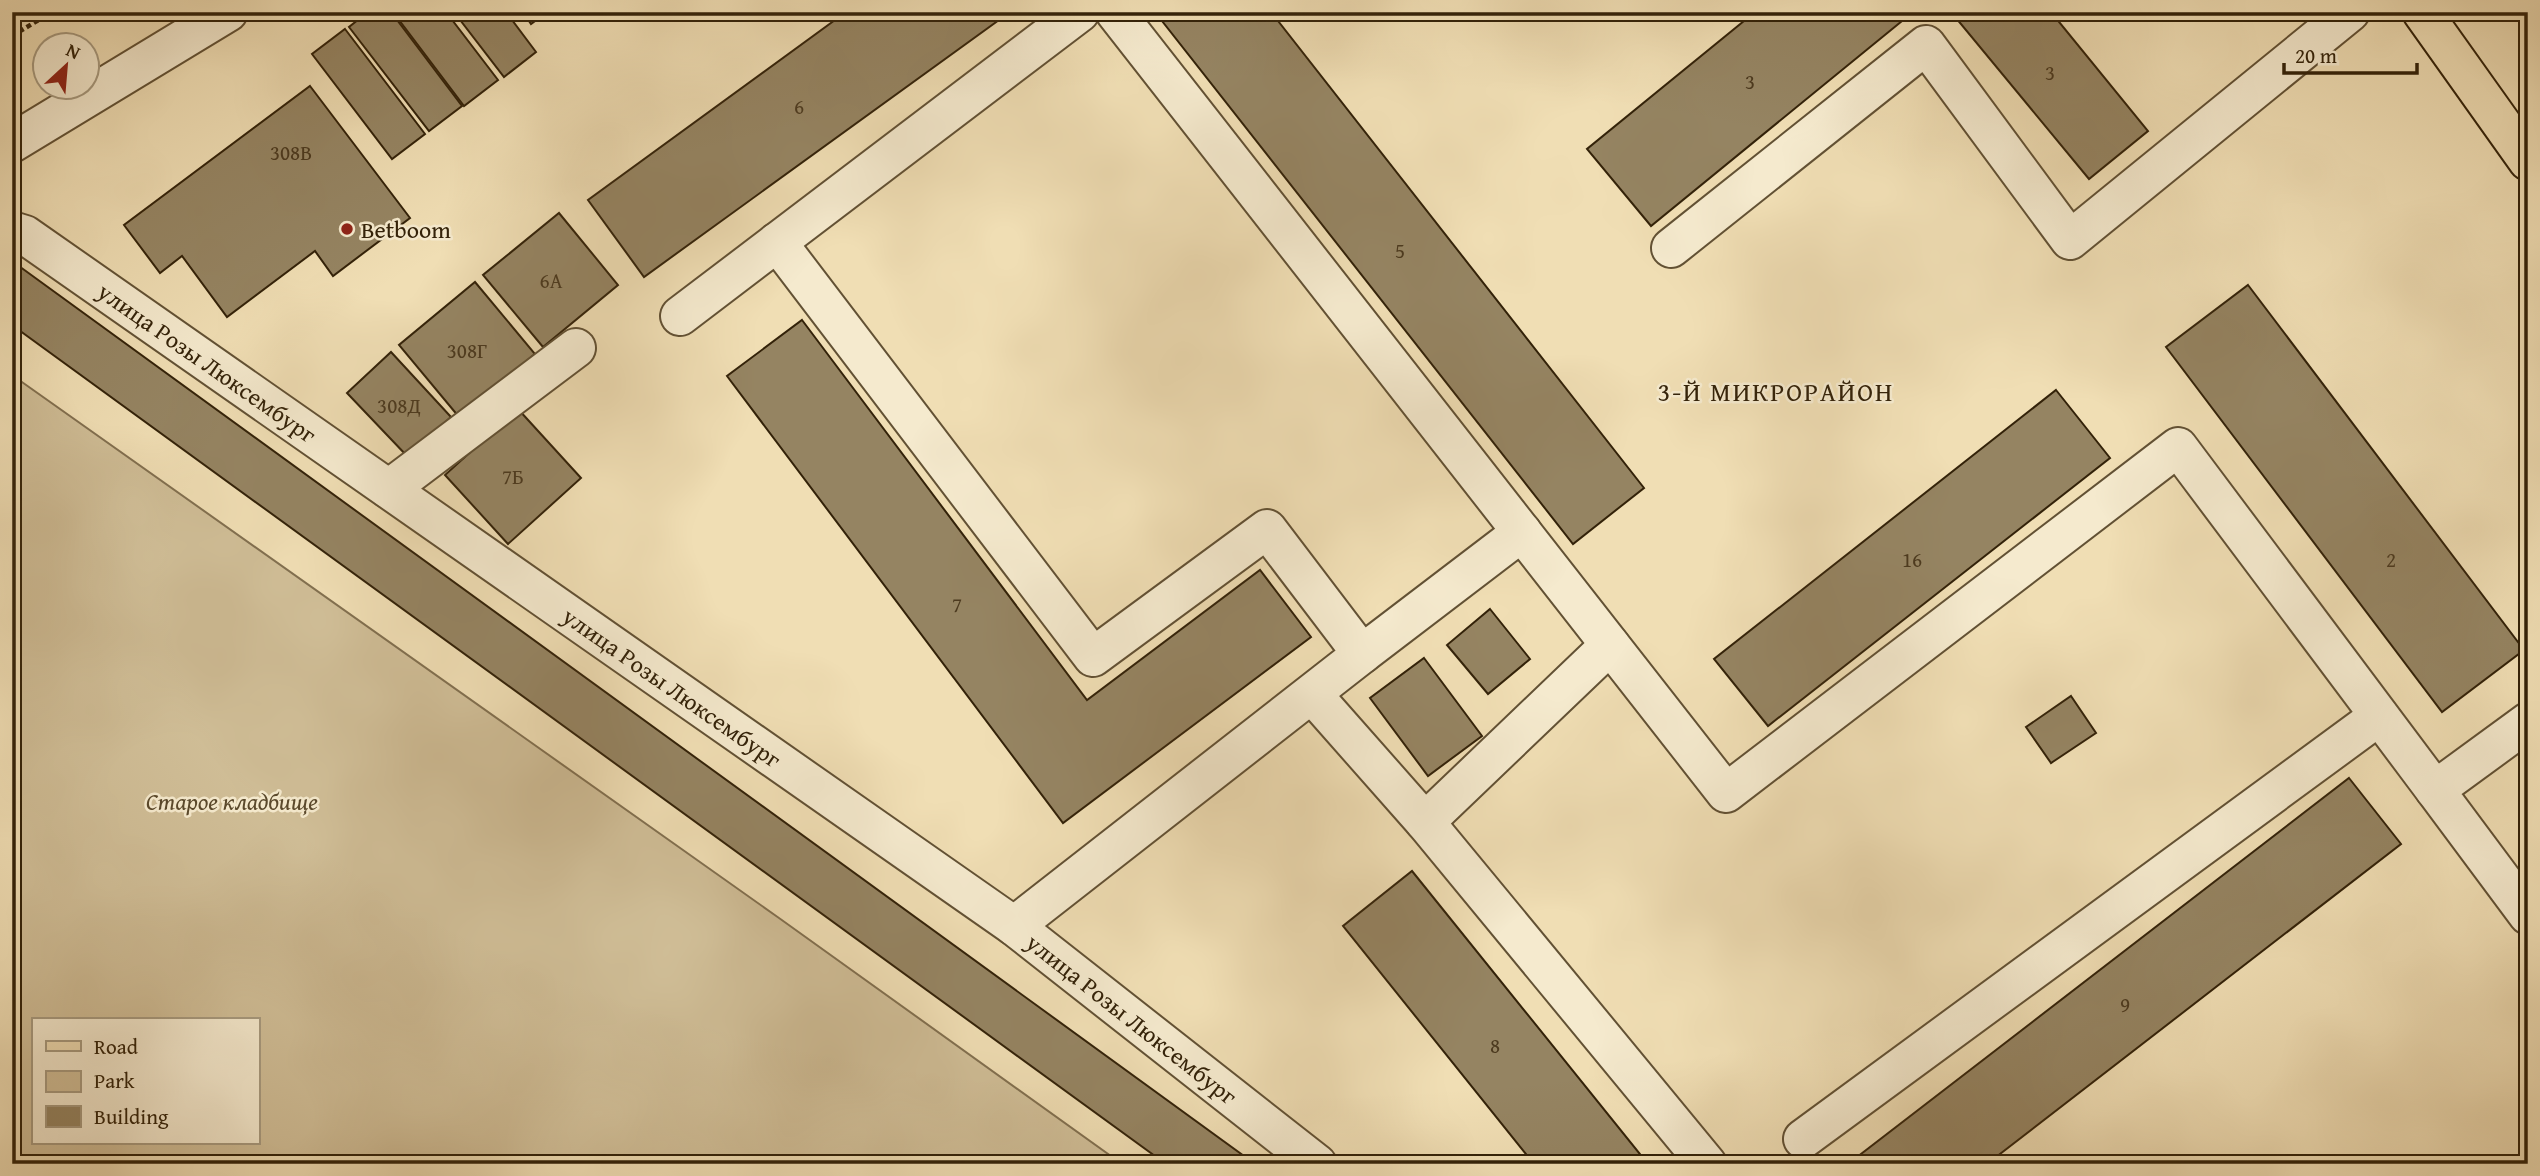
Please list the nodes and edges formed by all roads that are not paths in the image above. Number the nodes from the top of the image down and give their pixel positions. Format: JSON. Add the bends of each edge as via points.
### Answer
{"nodes":[{"id":1,"x":228,"y":12,"type":"edge"},
{"id":2,"x":1080,"y":12,"type":"edge"},
{"id":3,"x":1115,"y":12,"type":"edge"},
{"id":4,"x":2350,"y":12,"type":"edge"},
{"id":5,"x":2422,"y":12,"type":"edge"},
{"id":6,"x":12,"y":143,"type":"edge"},
{"id":7,"x":2528,"y":161,"type":"edge"},
{"id":8,"x":12,"y":232,"type":"edge"},
{"id":9,"x":777,"y":242,"type":"junction"},
{"id":10,"x":1671,"y":248,"type":"dead end"},
{"id":11,"x":680,"y":316,"type":"dead end"},
{"id":12,"x":576,"y":348,"type":"dead end"},
{"id":13,"x":389,"y":489,"type":"junction"},
{"id":14,"x":1522,"y":532,"type":"junction"},
{"id":15,"x":1610,"y":645,"type":"junction"},
{"id":16,"x":1362,"y":654,"type":"junction"},
{"id":17,"x":1312,"y":694,"type":"junction"},
{"id":18,"x":2379,"y":716,"type":"junction"},
{"id":19,"x":2528,"y":722,"type":"edge"},
{"id":20,"x":2435,"y":790,"type":"junction"},
{"id":21,"x":1425,"y":822,"type":"junction"},
{"id":22,"x":2528,"y":915,"type":"edge"},
{"id":23,"x":1014,"y":926,"type":"junction"},
{"id":24,"x":1803,"y":1139,"type":"dead end"},
{"id":25,"x":1317,"y":1164,"type":"edge"},
{"id":26,"x":1707,"y":1164,"type":"edge"}],
"edges":[{"from":1,"to":6,"type":"street"},
{"from":2,"to":9,"type":"street"},
{"from":3,"to":14,"type":"street"},
{"from":4,"to":10,"type":"street","via":[[2070,240],[1926,45]]},
{"from":5,"to":7,"type":"main road"},
{"from":8,"to":13,"type":"street","name":"улица Розы Люксембург","via":[[25,235]]},
{"from":9,"to":11,"type":"street"},
{"from":9,"to":16,"type":"street","via":[[1093,657],[1267,529]]},
{"from":12,"to":13,"type":"street"},
{"from":13,"to":23,"type":"street","name":"улица Розы Люксембург"},
{"from":14,"to":15,"type":"street"},
{"from":14,"to":16,"type":"street"},
{"from":15,"to":18,"type":"street","via":[[1727,793],[2178,447]]},
{"from":15,"to":21,"type":"street"},
{"from":16,"to":17,"type":"street"},
{"from":17,"to":21,"type":"street"},
{"from":17,"to":23,"type":"street"},
{"from":18,"to":20,"type":"street"},
{"from":18,"to":24,"type":"street"},
{"from":19,"to":20,"type":"street"},
{"from":20,"to":22,"type":"street"},
{"from":21,"to":26,"type":"street"},
{"from":23,"to":25,"type":"street","name":"улица Розы Люксембург"}]}
